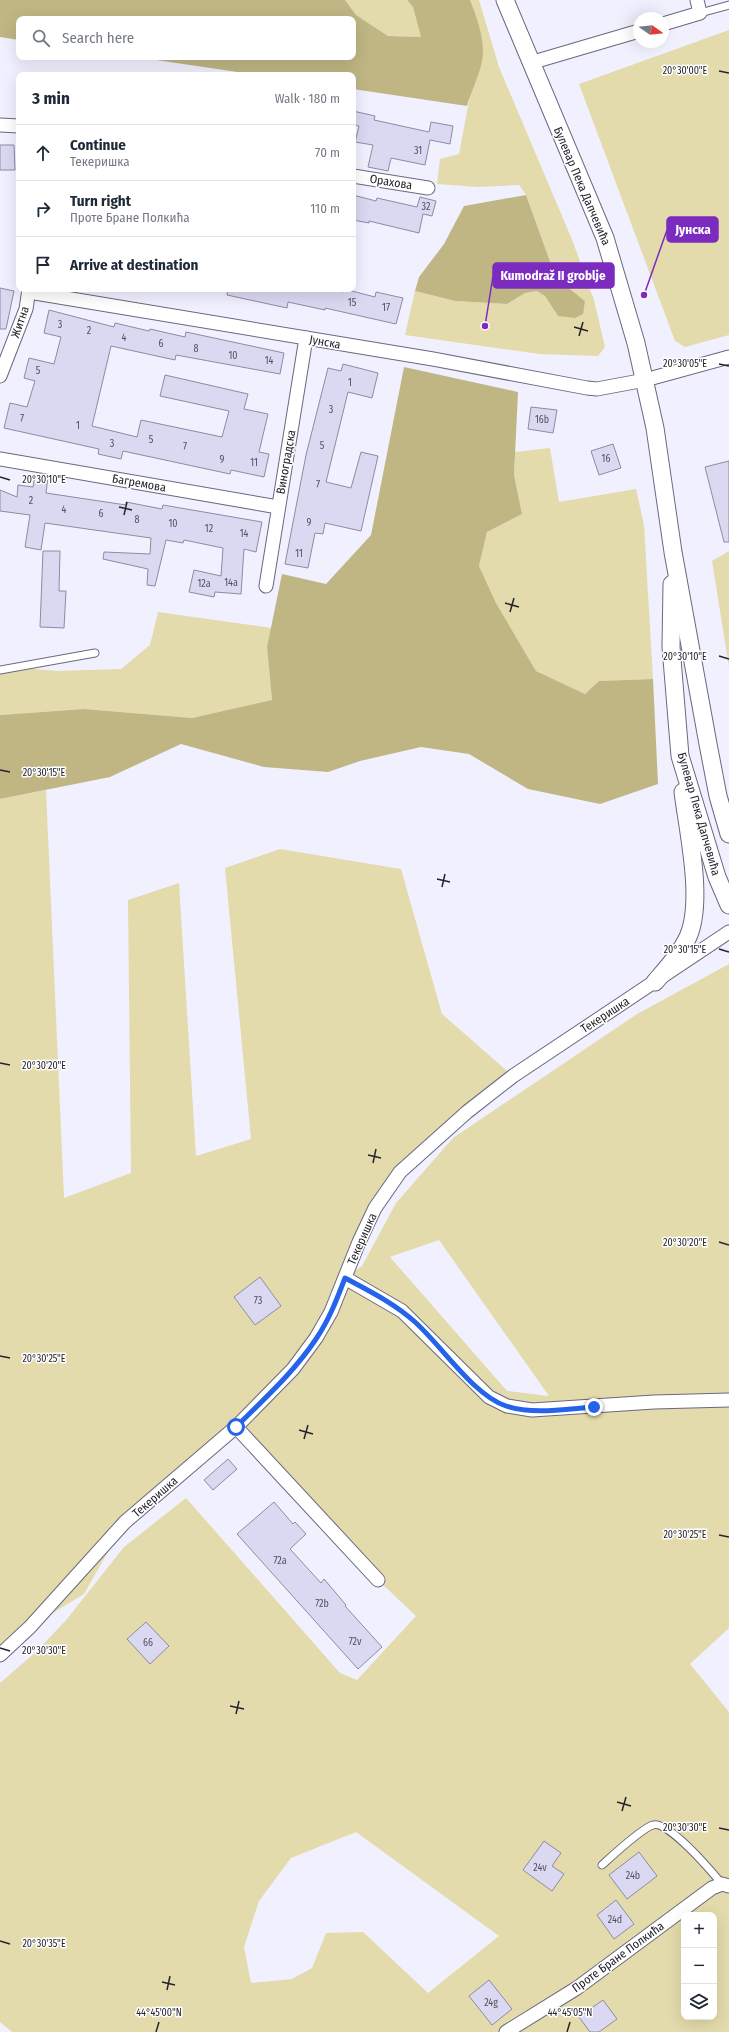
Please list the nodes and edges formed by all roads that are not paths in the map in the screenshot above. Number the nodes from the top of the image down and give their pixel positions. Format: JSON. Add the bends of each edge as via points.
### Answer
{"nodes":[{"id":1,"x":505,"y":0,"type":"edge"},
{"id":2,"x":697,"y":0,"type":"edge"},
{"id":3,"x":729,"y":5,"type":"edge"},
{"id":4,"x":700,"y":13,"type":"junction"},
{"id":5,"x":669,"y":22,"type":"edge"},
{"id":6,"x":633,"y":33,"type":"edge"},
{"id":7,"x":530,"y":63,"type":"junction"},
{"id":8,"x":0,"y":125,"type":"edge"},
{"id":9,"x":16,"y":126,"type":"edge"},
{"id":10,"x":356,"y":176,"type":"edge"},
{"id":11,"x":428,"y":188,"type":"dead end"},
{"id":12,"x":29,"y":292,"type":"edge"},
{"id":13,"x":35,"y":292,"type":"edge"},
{"id":14,"x":306,"y":338,"type":"junction"},
{"id":15,"x":729,"y":357,"type":"edge"},
{"id":16,"x":0,"y":376,"type":"edge"},
{"id":17,"x":644,"y":380,"type":"junction"},
{"id":18,"x":0,"y":459,"type":"edge"},
{"id":19,"x":278,"y":507,"type":"junction"},
{"id":20,"x":673,"y":552,"type":"junction"},
{"id":21,"x":266,"y":586,"type":"dead end"},
{"id":22,"x":95,"y":653,"type":"dead end"},
{"id":23,"x":0,"y":670,"type":"edge"},
{"id":24,"x":680,"y":756,"type":"junction"},
{"id":25,"x":728,"y":830,"type":"edge"},
{"id":26,"x":729,"y":905,"type":"edge"},
{"id":27,"x":729,"y":932,"type":"edge"},
{"id":28,"x":655,"y":982,"type":"junction"},
{"id":29,"x":345,"y":1278,"type":"junction"},
{"id":30,"x":729,"y":1400,"type":"edge"},
{"id":31,"x":236,"y":1427,"type":"junction"},
{"id":32,"x":378,"y":1580,"type":"dead end"},
{"id":33,"x":0,"y":1655,"type":"edge"},
{"id":34,"x":602,"y":1865,"type":"dead end"},
{"id":35,"x":725,"y":1885,"type":"edge"},
{"id":36,"x":506,"y":2032,"type":"edge"}],
"edges":[{"from":1,"to":7,"type":"street","name":"Булевар Пека Дапчевића"},
{"from":2,"to":4,"type":"street"},
{"from":3,"to":4,"type":"lane"},
{"from":4,"to":5,"type":"street"},
{"from":6,"to":7,"type":"street"},
{"from":7,"to":17,"type":"street","name":"Булевар Пека Дапчевића","via":[[604,238],[622,292]]},
{"from":8,"to":9,"type":"street"},
{"from":10,"to":11,"type":"street","name":"Орахова"},
{"from":12,"to":16,"type":"street","name":"Житна","via":[[26,309]]},
{"from":13,"to":14,"type":"street","name":"Јунска"},
{"from":14,"to":17,"type":"street","name":"Јунска","via":[[587,388],[597,389]]},
{"from":14,"to":19,"type":"street","name":"Виноградска"},
{"from":15,"to":17,"type":"street"},
{"from":17,"to":20,"type":"street","name":"Булевар Пека Дапчевића","via":[[655,428]]},
{"from":18,"to":19,"type":"street","name":"Багремова"},
{"from":19,"to":21,"type":"street","name":"Виноградска"},
{"from":20,"to":24,"type":"street","name":"Булевар Пека Дапчевића","via":[[671,647]]},
{"from":20,"to":25,"type":"street","name":"Булевар Пека Дапчевића","via":[[708,744]]},
{"from":22,"to":23,"type":"lane"},
{"from":24,"to":26,"type":"street","name":"Булевар Пека Дапчевића","via":[[717,877]]},
{"from":24,"to":28,"type":"street","via":[[694,877],[693,916],[688,937]]},
{"from":27,"to":28,"type":"street","name":"Текеришка"},
{"from":28,"to":29,"type":"street","name":"Текеришка","via":[[513,1076],[467,1112],[400,1172],[375,1208]]},
{"from":29,"to":30,"type":"street","via":[[402,1311],[479,1388],[489,1397],[507,1406],[532,1410]]},
{"from":29,"to":31,"type":"street","name":"Текеришка","via":[[331,1312],[316,1338],[293,1369]]},
{"from":31,"to":32,"type":"street"},
{"from":31,"to":33,"type":"street","name":"Текеришка","via":[[125,1522],[30,1628]]},
{"from":34,"to":35,"type":"lane","via":[[645,1830],[654,1825],[661,1825],[672,1832]]},
{"from":35,"to":36,"type":"street","name":"Проте Бране Полкића","via":[[712,1888],[577,1988]]}]}
